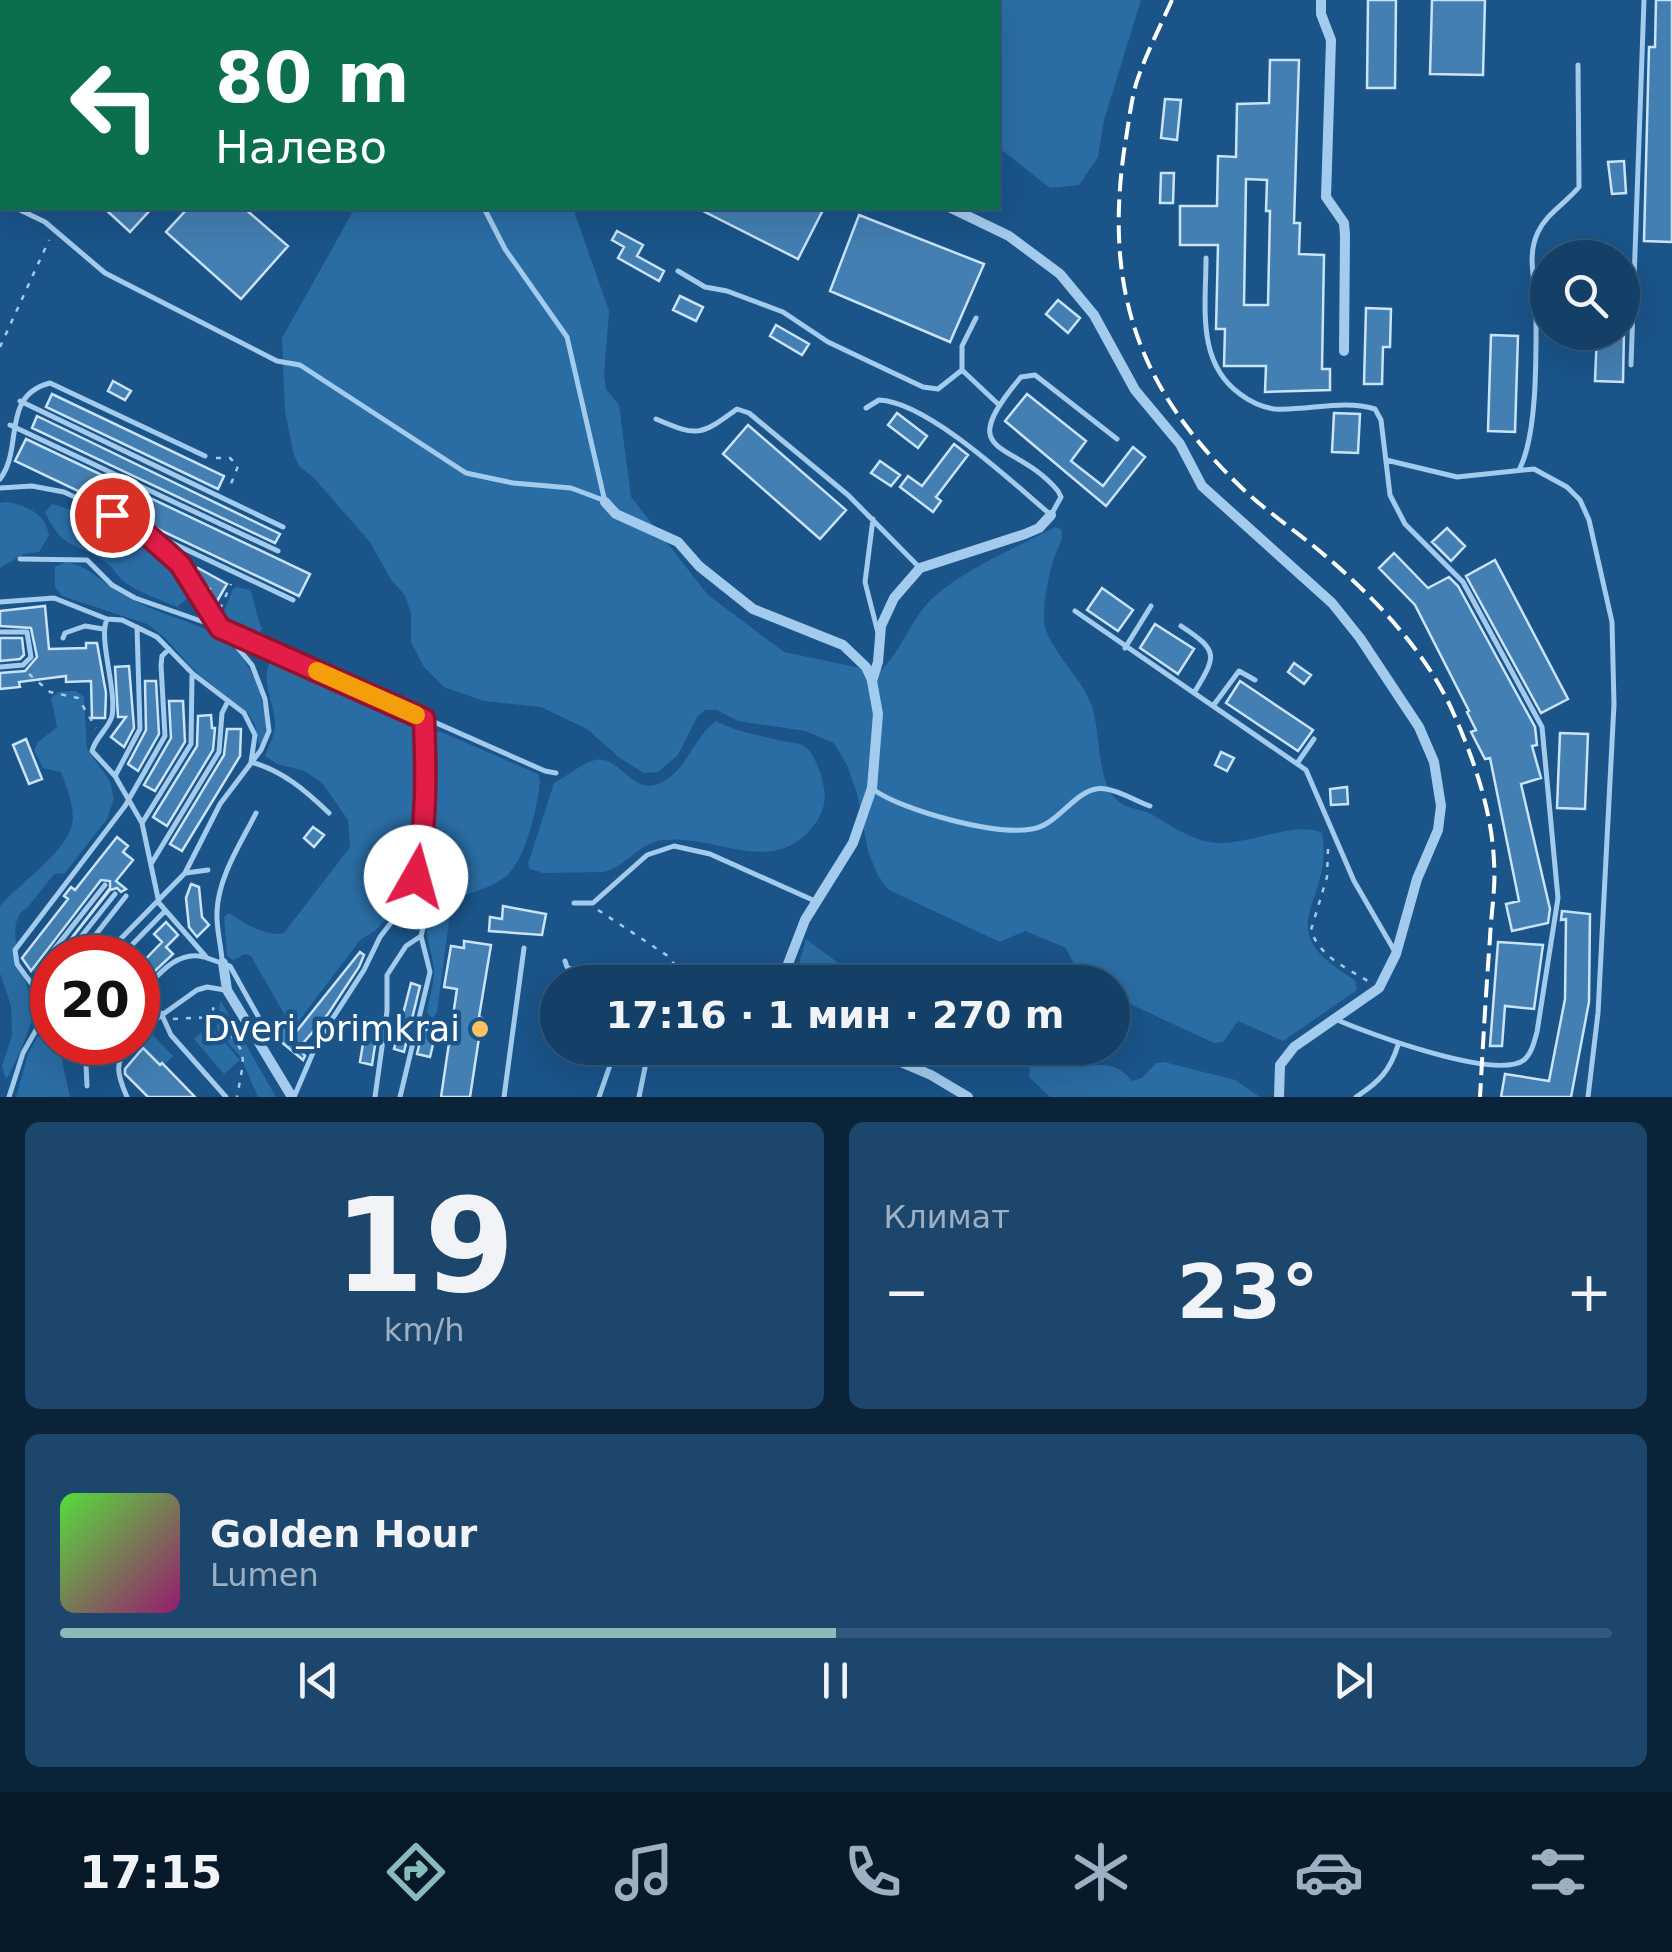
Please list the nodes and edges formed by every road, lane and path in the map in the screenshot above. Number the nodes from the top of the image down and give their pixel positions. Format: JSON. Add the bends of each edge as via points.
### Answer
{"nodes":[{"id":1,"x":1321,"y":0,"type":"edge"},
{"id":2,"x":1644,"y":0,"type":"edge"},
{"id":3,"x":1578,"y":65,"type":"dead end"},
{"id":4,"x":20,"y":210,"type":"edge"},
{"id":5,"x":485,"y":210,"type":"edge"},
{"id":6,"x":954,"y":210,"type":"edge"},
{"id":7,"x":54,"y":229,"type":"junction"},
{"id":8,"x":1206,"y":258,"type":"dead end"},
{"id":9,"x":678,"y":271,"type":"dead end"},
{"id":10,"x":976,"y":318,"type":"dead end"},
{"id":11,"x":0,"y":348,"type":"edge"},
{"id":12,"x":1344,"y":351,"type":"dead end"},
{"id":13,"x":1631,"y":365,"type":"dead end"},
{"id":14,"x":962,"y":370,"type":"junction"},
{"id":15,"x":20,"y":401,"type":"junction"},
{"id":16,"x":998,"y":404,"type":"junction"},
{"id":17,"x":866,"y":408,"type":"dead end"},
{"id":18,"x":656,"y":419,"type":"dead end"},
{"id":19,"x":10,"y":425,"type":"junction"},
{"id":20,"x":1117,"y":439,"type":"dead end"},
{"id":21,"x":205,"y":456,"type":"joint"},
{"id":22,"x":1386,"y":460,"type":"junction"},
{"id":23,"x":1520,"y":468,"type":"junction"},
{"id":24,"x":0,"y":479,"type":"edge"},
{"id":25,"x":0,"y":488,"type":"edge"},
{"id":26,"x":225,"y":499,"type":"junction"},
{"id":27,"x":606,"y":502,"type":"junction"},
{"id":28,"x":1051,"y":515,"type":"junction"},
{"id":29,"x":873,"y":519,"type":"junction"},
{"id":30,"x":283,"y":527,"type":"dead end"},
{"id":31,"x":144,"y":532,"type":"junction"},
{"id":32,"x":278,"y":551,"type":"dead end"},
{"id":33,"x":20,"y":559,"type":"dead end"},
{"id":34,"x":920,"y":568,"type":"junction"},
{"id":35,"x":236,"y":574,"type":"junction"},
{"id":36,"x":293,"y":600,"type":"dead end"},
{"id":37,"x":0,"y":602,"type":"edge"},
{"id":38,"x":1151,"y":606,"type":"dead end"},
{"id":39,"x":1075,"y":611,"type":"dead end"},
{"id":40,"x":107,"y":619,"type":"junction"},
{"id":41,"x":215,"y":619,"type":"junction"},
{"id":42,"x":1180,"y":626,"type":"dead end"},
{"id":43,"x":137,"y":627,"type":"junction"},
{"id":44,"x":220,"y":628,"type":"junction"},
{"id":45,"x":103,"y":629,"type":"junction"},
{"id":46,"x":0,"y":632,"type":"edge"},
{"id":47,"x":878,"y":636,"type":"junction"},
{"id":48,"x":63,"y":638,"type":"dead end"},
{"id":49,"x":1124,"y":648,"type":"junction"},
{"id":50,"x":170,"y":649,"type":"junction"},
{"id":51,"x":22,"y":665,"type":"junction"},
{"id":52,"x":0,"y":668,"type":"edge"},
{"id":53,"x":192,"y":674,"type":"junction"},
{"id":54,"x":1255,"y":680,"type":"dead end"},
{"id":55,"x":872,"y":681,"type":"junction"},
{"id":56,"x":1194,"y":693,"type":"junction"},
{"id":57,"x":228,"y":701,"type":"junction"},
{"id":58,"x":1213,"y":706,"type":"junction"},
{"id":59,"x":424,"y":719,"type":"junction"},
{"id":60,"x":100,"y":733,"type":"junction"},
{"id":61,"x":1314,"y":739,"type":"dead end"},
{"id":62,"x":251,"y":762,"type":"junction"},
{"id":63,"x":1298,"y":762,"type":"junction"},
{"id":64,"x":556,"y":772,"type":"dead end"},
{"id":65,"x":115,"y":776,"type":"junction"},
{"id":66,"x":872,"y":788,"type":"junction"},
{"id":67,"x":129,"y":799,"type":"junction"},
{"id":68,"x":1150,"y":806,"type":"dead end"},
{"id":69,"x":329,"y":812,"type":"dead end"},
{"id":70,"x":256,"y":813,"type":"dead end"},
{"id":71,"x":1329,"y":822,"type":"junction"},
{"id":72,"x":142,"y":823,"type":"junction"},
{"id":73,"x":149,"y":867,"type":"junction"},
{"id":74,"x":208,"y":870,"type":"dead end"},
{"id":75,"x":185,"y":873,"type":"junction"},
{"id":76,"x":105,"y":885,"type":"dead end"},
{"id":77,"x":114,"y":894,"type":"dead end"},
{"id":78,"x":126,"y":896,"type":"dead end"},
{"id":79,"x":412,"y":901,"type":"junction"},
{"id":80,"x":816,"y":901,"type":"junction"},
{"id":81,"x":159,"y":903,"type":"junction"},
{"id":82,"x":574,"y":904,"type":"dead end"},
{"id":83,"x":588,"y":904,"type":"junction"},
{"id":84,"x":165,"y":911,"type":"junction"},
{"id":85,"x":66,"y":935,"type":"edge"},
{"id":86,"x":82,"y":935,"type":"edge"},
{"id":87,"x":95,"y":935,"type":"edge"},
{"id":88,"x":126,"y":935,"type":"edge"},
{"id":89,"x":142,"y":935,"type":"edge"},
{"id":90,"x":421,"y":936,"type":"junction"},
{"id":91,"x":524,"y":948,"type":"dead end"},
{"id":92,"x":1396,"y":954,"type":"junction"},
{"id":93,"x":207,"y":958,"type":"junction"},
{"id":94,"x":565,"y":961,"type":"dead end"},
{"id":95,"x":223,"y":964,"type":"junction"},
{"id":96,"x":566,"y":965,"type":"edge"},
{"id":97,"x":675,"y":965,"type":"edge"},
{"id":98,"x":790,"y":965,"type":"edge"},
{"id":99,"x":160,"y":976,"type":"edge"},
{"id":100,"x":30,"y":984,"type":"edge"},
{"id":101,"x":1379,"y":988,"type":"junction"},
{"id":102,"x":221,"y":989,"type":"junction"},
{"id":103,"x":162,"y":1012,"type":"junction"},
{"id":104,"x":214,"y":1017,"type":"junction"},
{"id":105,"x":1334,"y":1020,"type":"junction"},
{"id":106,"x":210,"y":1025,"type":"dead end"},
{"id":107,"x":268,"y":1034,"type":"dead end"},
{"id":108,"x":30,"y":1041,"type":"edge"},
{"id":109,"x":1398,"y":1044,"type":"junction"},
{"id":110,"x":86,"y":1065,"type":"edge"},
{"id":111,"x":116,"y":1065,"type":"edge"},
{"id":112,"x":610,"y":1065,"type":"edge"},
{"id":113,"x":646,"y":1065,"type":"edge"},
{"id":114,"x":906,"y":1065,"type":"edge"},
{"id":115,"x":87,"y":1086,"type":"dead end"},
{"id":116,"x":374,"y":1096,"type":"edge"},
{"id":117,"x":9,"y":1097,"type":"edge"},
{"id":118,"x":128,"y":1097,"type":"edge"},
{"id":119,"x":226,"y":1097,"type":"edge"},
{"id":120,"x":236,"y":1097,"type":"edge"},
{"id":121,"x":293,"y":1097,"type":"edge"},
{"id":122,"x":400,"y":1097,"type":"edge"},
{"id":123,"x":504,"y":1097,"type":"edge"},
{"id":124,"x":599,"y":1097,"type":"edge"},
{"id":125,"x":639,"y":1097,"type":"edge"},
{"id":126,"x":968,"y":1097,"type":"edge"},
{"id":127,"x":1279,"y":1097,"type":"edge"},
{"id":128,"x":1356,"y":1097,"type":"edge"},
{"id":129,"x":1588,"y":1097,"type":"edge"}],
"edges":[{"from":1,"to":12,"type":"street","via":[[1330,40],[1326,197],[1345,235]]},
{"from":2,"to":13,"type":"lane"},
{"from":3,"to":23,"type":"lane","via":[[1580,187],[1546,218],[1534,241],[1530,442]]},
{"from":4,"to":7,"type":"lane"},
{"from":5,"to":27,"type":"lane","via":[[568,337]]},
{"from":6,"to":92,"type":"street","via":[[1009,236],[1060,274],[1094,315],[1135,390],[1180,444],[1202,486],[1332,603],[1420,727],[1441,806]]},
{"from":7,"to":11,"type":"path"},
{"from":7,"to":27,"type":"lane","via":[[105,272],[277,361],[300,365],[466,473],[572,488]]},
{"from":8,"to":22,"type":"lane","via":[[1206,340],[1231,388],[1271,409],[1375,410]]},
{"from":9,"to":14,"type":"lane","via":[[705,287],[783,312],[828,342],[923,387],[938,389]]},
{"from":10,"to":14,"type":"lane","via":[[962,346]]},
{"from":14,"to":16,"type":"lane"},
{"from":15,"to":19,"type":"lane"},
{"from":15,"to":21,"type":"lane","via":[[50,382]]},
{"from":15,"to":26,"type":"lane"},
{"from":16,"to":20,"type":"lane","via":[[1021,377],[1034,375]]},
{"from":16,"to":28,"type":"lane","via":[[988,434],[1058,491]]},
{"from":17,"to":28,"type":"lane","via":[[880,400],[898,403],[952,434]]},
{"from":18,"to":29,"type":"lane","via":[[699,434],[737,409],[749,413]]},
{"from":19,"to":24,"type":"lane","via":[[10,455]]},
{"from":19,"to":32,"type":"lane"},
{"from":21,"to":26,"type":"path","via":[[230,458],[238,466]]},
{"from":22,"to":23,"type":"lane","via":[[1458,477]]},
{"from":22,"to":109,"type":"lane","via":[[1390,495],[1406,524],[1463,582],[1542,728],[1558,898],[1538,1032],[1522,1061],[1490,1064]]},
{"from":23,"to":129,"type":"lane","via":[[1549,476],[1580,500],[1612,622],[1614,704]]},
{"from":25,"to":31,"type":"lane","via":[[64,492]]},
{"from":26,"to":30,"type":"lane"},
{"from":27,"to":55,"type":"street","via":[[616,514],[678,542],[753,610],[843,644]]},
{"from":28,"to":34,"type":"street","via":[[1026,534]]},
{"from":29,"to":34,"type":"lane"},
{"from":29,"to":47,"type":"lane","via":[[865,582]]},
{"from":31,"to":35,"type":"lane"},
{"from":31,"to":41,"type":"lane","via":[[180,564]]},
{"from":33,"to":44,"type":"lane","via":[[87,560],[135,598]]},
{"from":34,"to":47,"type":"street","via":[[894,598]]},
{"from":35,"to":36,"type":"lane"},
{"from":35,"to":41,"type":"path"},
{"from":37,"to":40,"type":"lane","via":[[54,598]]},
{"from":38,"to":49,"type":"lane"},
{"from":39,"to":49,"type":"lane"},
{"from":40,"to":43,"type":"lane"},
{"from":40,"to":45,"type":"lane"},
{"from":41,"to":44,"type":"lane"},
{"from":42,"to":56,"type":"lane","via":[[1207,643],[1212,655]]},
{"from":43,"to":50,"type":"lane"},
{"from":43,"to":65,"type":"lane","via":[[140,729]]},
{"from":44,"to":59,"type":"lane"},
{"from":44,"to":62,"type":"lane","via":[[252,665],[265,698],[267,739]]},
{"from":45,"to":48,"type":"lane","via":[[85,626]]},
{"from":45,"to":60,"type":"lane","via":[[112,718]]},
{"from":46,"to":51,"type":"lane","via":[[27,632],[31,657]]},
{"from":47,"to":55,"type":"street"},
{"from":49,"to":56,"type":"lane"},
{"from":50,"to":53,"type":"lane"},
{"from":50,"to":67,"type":"lane","via":[[161,665],[165,736]]},
{"from":51,"to":52,"type":"lane"},
{"from":51,"to":60,"type":"path","via":[[50,692],[78,698]]},
{"from":53,"to":57,"type":"lane"},
{"from":53,"to":72,"type":"lane","via":[[191,744]]},
{"from":54,"to":58,"type":"lane","via":[[1238,671]]},
{"from":55,"to":66,"type":"street","via":[[878,714]]},
{"from":56,"to":58,"type":"lane"},
{"from":57,"to":62,"type":"lane","via":[[252,725]]},
{"from":57,"to":73,"type":"lane","via":[[219,752]]},
{"from":58,"to":63,"type":"lane"},
{"from":59,"to":64,"type":"lane"},
{"from":59,"to":79,"type":"lane","via":[[426,780]]},
{"from":60,"to":65,"type":"lane","via":[[92,750]]},
{"from":61,"to":63,"type":"lane"},
{"from":62,"to":69,"type":"lane","via":[[296,783]]},
{"from":62,"to":75,"type":"lane","via":[[220,804]]},
{"from":63,"to":71,"type":"lane"},
{"from":65,"to":67,"type":"lane"},
{"from":66,"to":68,"type":"lane","via":[[938,819],[1032,830],[1091,790]]},
{"from":66,"to":80,"type":"street","via":[[853,843]]},
{"from":67,"to":72,"type":"lane"},
{"from":67,"to":100,"type":"lane","via":[[14,950]]},
{"from":70,"to":95,"type":"lane","via":[[219,895]]},
{"from":71,"to":92,"type":"lane"},
{"from":71,"to":101,"type":"path","via":[[1328,877],[1311,930],[1332,959]]},
{"from":72,"to":73,"type":"lane"},
{"from":73,"to":81,"type":"lane"},
{"from":74,"to":75,"type":"lane"},
{"from":75,"to":81,"type":"lane"},
{"from":76,"to":85,"type":"lane"},
{"from":77,"to":86,"type":"lane"},
{"from":78,"to":87,"type":"lane"},
{"from":79,"to":90,"type":"lane","via":[[428,908]]},
{"from":79,"to":121,"type":"lane","via":[[380,937]]},
{"from":80,"to":83,"type":"lane","via":[[710,854],[674,846],[647,855]]},
{"from":80,"to":98,"type":"street"},
{"from":81,"to":84,"type":"lane"},
{"from":81,"to":88,"type":"lane"},
{"from":82,"to":83,"type":"lane"},
{"from":83,"to":97,"type":"path"},
{"from":84,"to":89,"type":"lane"},
{"from":84,"to":93,"type":"lane"},
{"from":90,"to":116,"type":"lane","via":[[387,975]]},
{"from":90,"to":122,"type":"lane","via":[[430,972]]},
{"from":91,"to":123,"type":"lane"},
{"from":92,"to":101,"type":"street"},
{"from":93,"to":95,"type":"lane"},
{"from":93,"to":99,"type":"lane","via":[[189,954]]},
{"from":94,"to":96,"type":"lane"},
{"from":95,"to":102,"type":"street"},
{"from":95,"to":107,"type":"lane","via":[[234,970]]},
{"from":101,"to":105,"type":"street"},
{"from":102,"to":103,"type":"lane","via":[[197,990]]},
{"from":102,"to":104,"type":"path"},
{"from":102,"to":121,"type":"street"},
{"from":103,"to":104,"type":"path","via":[[186,1020]]},
{"from":103,"to":119,"type":"lane","via":[[171,1035]]},
{"from":104,"to":106,"type":"path"},
{"from":104,"to":120,"type":"path","via":[[244,1054]]},
{"from":105,"to":109,"type":"lane"},
{"from":105,"to":127,"type":"street","via":[[1314,1030],[1280,1065]]},
{"from":108,"to":117,"type":"lane"},
{"from":109,"to":128,"type":"lane","via":[[1382,1078]]},
{"from":110,"to":115,"type":"lane"},
{"from":111,"to":118,"type":"lane"},
{"from":112,"to":124,"type":"lane"},
{"from":113,"to":125,"type":"lane"},
{"from":114,"to":126,"type":"street"}]}
